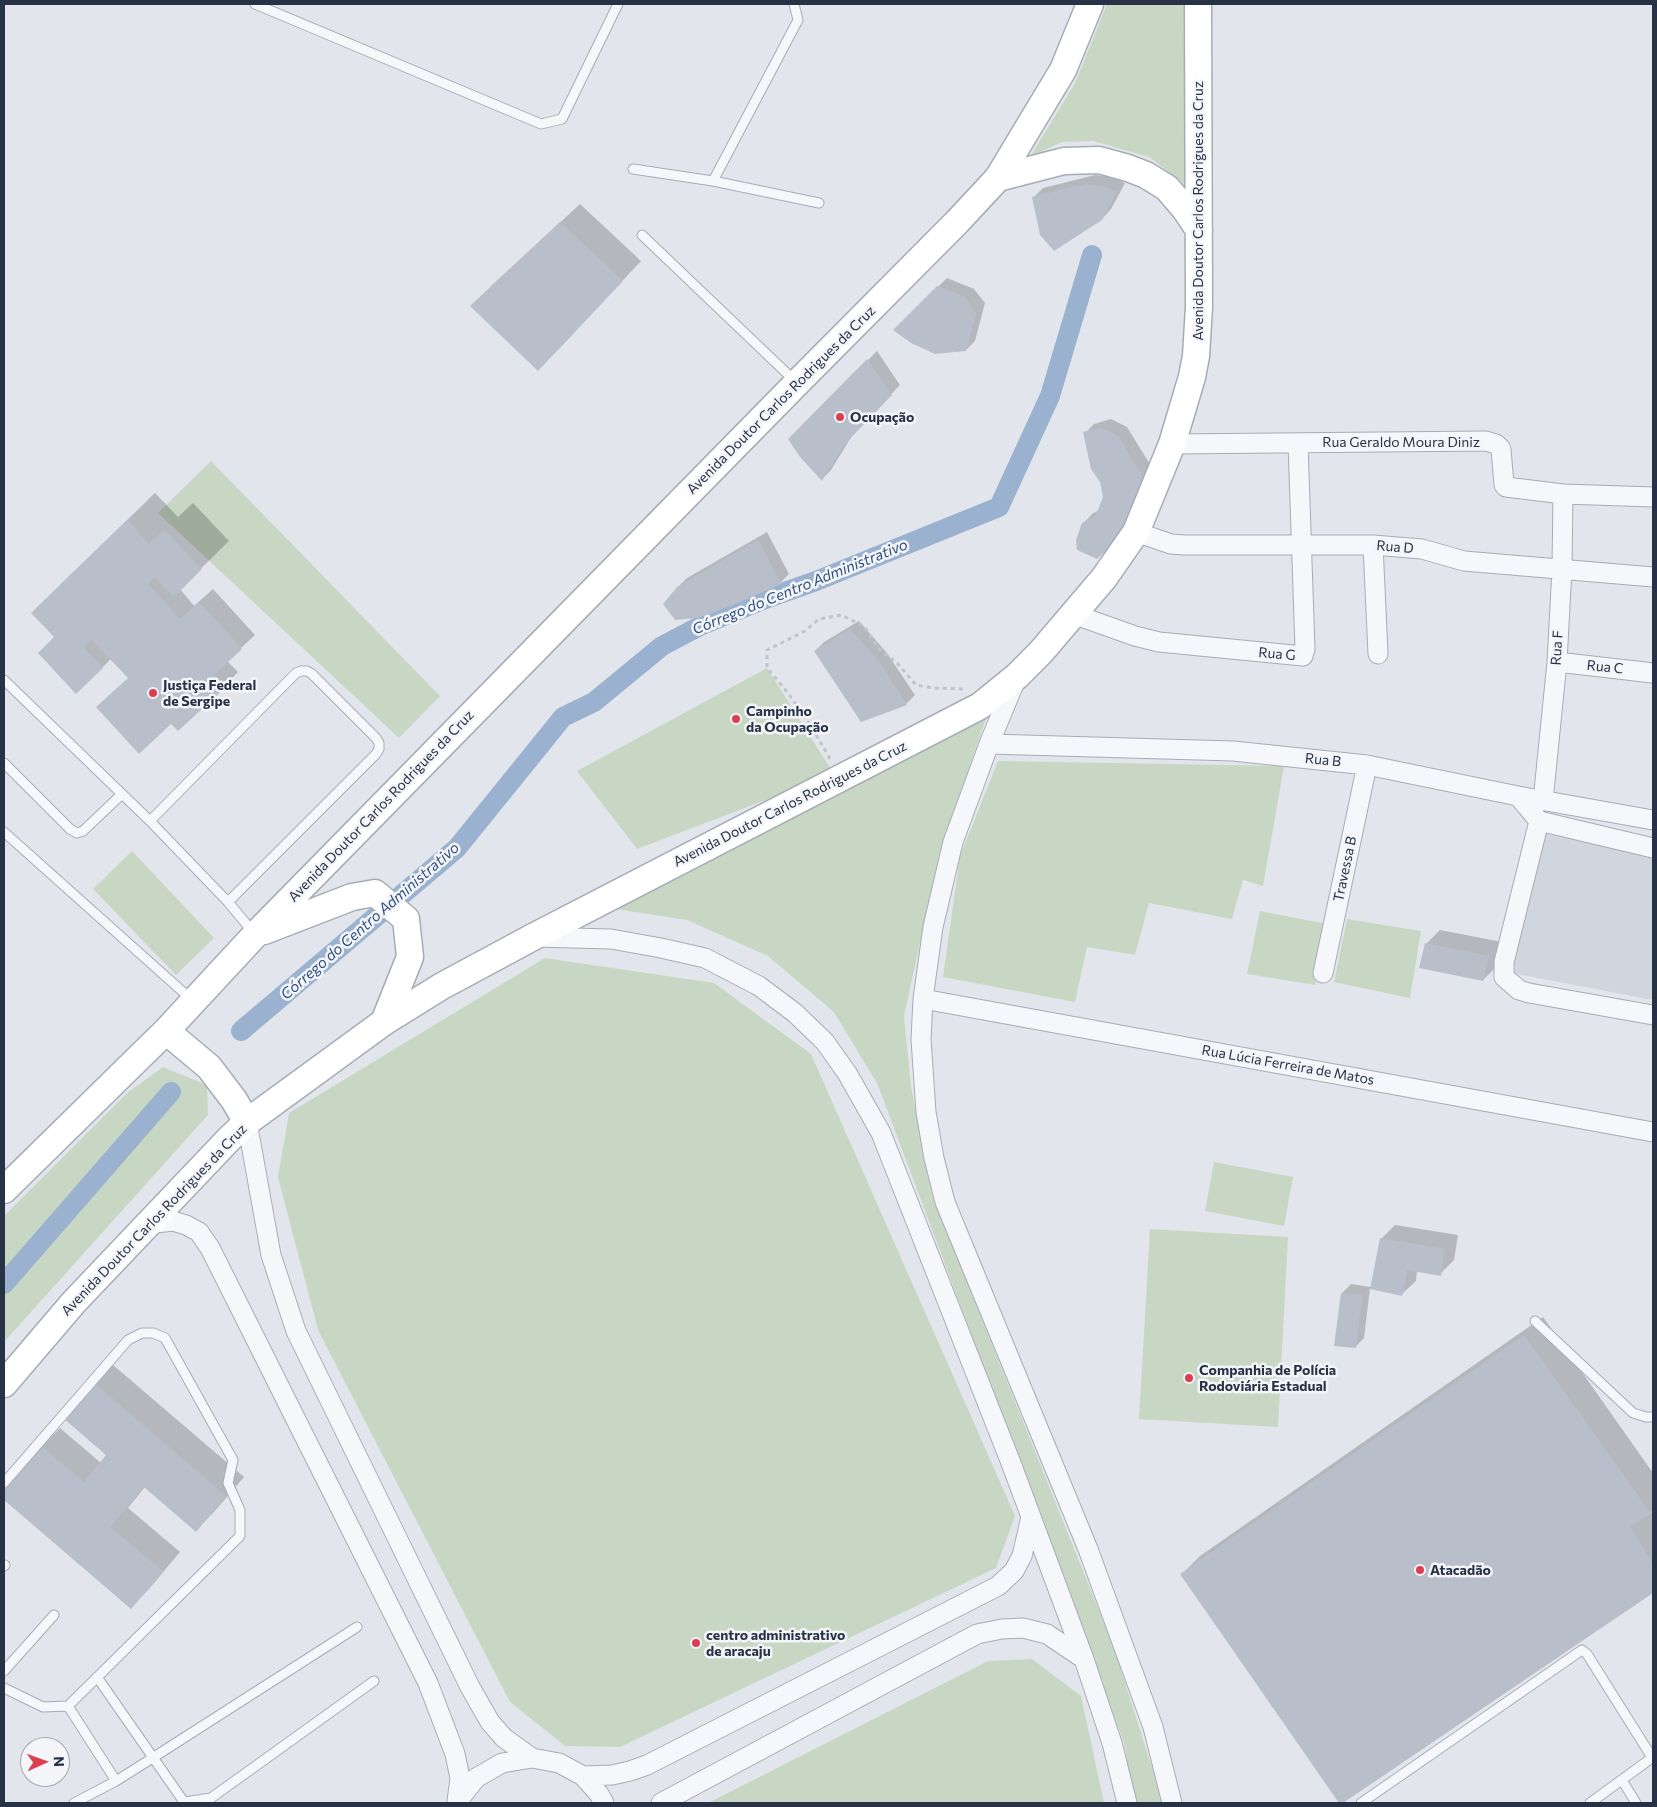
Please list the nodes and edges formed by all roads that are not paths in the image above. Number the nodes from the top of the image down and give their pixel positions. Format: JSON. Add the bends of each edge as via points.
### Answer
{"nodes":[{"id":1,"x":255,"y":4,"type":"edge"},
{"id":2,"x":618,"y":4,"type":"edge"},
{"id":3,"x":794,"y":4,"type":"edge"},
{"id":4,"x":1090,"y":4,"type":"edge"},
{"id":5,"x":1198,"y":4,"type":"edge"},
{"id":6,"x":633,"y":169,"type":"dead end"},
{"id":7,"x":998,"y":178,"type":"junction"},
{"id":8,"x":713,"y":181,"type":"junction"},
{"id":9,"x":819,"y":203,"type":"dead end"},
{"id":10,"x":1199,"y":230,"type":"junction"},
{"id":11,"x":642,"y":235,"type":"dead end"},
{"id":12,"x":797,"y":383,"type":"junction"},
{"id":13,"x":1298,"y":443,"type":"junction"},
{"id":14,"x":1172,"y":444,"type":"junction"},
{"id":15,"x":1563,"y":494,"type":"junction"},
{"id":16,"x":1653,"y":497,"type":"edge"},
{"id":17,"x":1136,"y":532,"type":"junction"},
{"id":18,"x":1300,"y":544,"type":"junction"},
{"id":19,"x":1373,"y":544,"type":"junction"},
{"id":20,"x":1562,"y":569,"type":"junction"},
{"id":21,"x":1653,"y":577,"type":"edge"},
{"id":22,"x":1073,"y":614,"type":"junction"},
{"id":23,"x":1378,"y":654,"type":"dead end"},
{"id":24,"x":1557,"y":662,"type":"junction"},
{"id":25,"x":1653,"y":673,"type":"edge"},
{"id":26,"x":1018,"y":676,"type":"junction"},
{"id":27,"x":4,"y":680,"type":"edge"},
{"id":28,"x":989,"y":744,"type":"junction"},
{"id":29,"x":4,"y":763,"type":"edge"},
{"id":30,"x":1367,"y":765,"type":"junction"},
{"id":31,"x":122,"y":794,"type":"junction"},
{"id":32,"x":1518,"y":796,"type":"junction"},
{"id":33,"x":1543,"y":801,"type":"junction"},
{"id":34,"x":1653,"y":820,"type":"edge"},
{"id":35,"x":150,"y":821,"type":"junction"},
{"id":36,"x":1539,"y":821,"type":"junction"},
{"id":37,"x":4,"y":832,"type":"edge"},
{"id":38,"x":1653,"y":848,"type":"edge"},
{"id":39,"x":228,"y":902,"type":"junction"},
{"id":40,"x":256,"y":934,"type":"junction"},
{"id":41,"x":533,"y":937,"type":"junction"},
{"id":42,"x":1323,"y":973,"type":"dead end"},
{"id":43,"x":924,"y":1000,"type":"junction"},
{"id":44,"x":193,"y":1002,"type":"junction"},
{"id":45,"x":1653,"y":1015,"type":"edge"},
{"id":46,"x":384,"y":1022,"type":"junction"},
{"id":47,"x":166,"y":1031,"type":"junction"},
{"id":48,"x":247,"y":1122,"type":"junction"},
{"id":49,"x":1653,"y":1132,"type":"edge"},
{"id":50,"x":4,"y":1190,"type":"edge"},
{"id":51,"x":147,"y":1224,"type":"junction"},
{"id":52,"x":1535,"y":1321,"type":"dead end"},
{"id":53,"x":4,"y":1384,"type":"edge"},
{"id":54,"x":1653,"y":1417,"type":"edge"},
{"id":55,"x":4,"y":1483,"type":"edge"},
{"id":56,"x":1031,"y":1517,"type":"junction"},
{"id":57,"x":54,"y":1615,"type":"dead end"},
{"id":58,"x":357,"y":1627,"type":"dead end"},
{"id":59,"x":1084,"y":1658,"type":"junction"},
{"id":60,"x":4,"y":1671,"type":"edge"},
{"id":61,"x":97,"y":1677,"type":"junction"},
{"id":62,"x":374,"y":1681,"type":"dead end"},
{"id":63,"x":4,"y":1688,"type":"edge"},
{"id":64,"x":68,"y":1706,"type":"junction"},
{"id":65,"x":154,"y":1757,"type":"junction"},
{"id":66,"x":532,"y":1758,"type":"junction"},
{"id":67,"x":1653,"y":1758,"type":"edge"},
{"id":68,"x":582,"y":1776,"type":"junction"},
{"id":69,"x":1622,"y":1780,"type":"junction"},
{"id":70,"x":116,"y":1781,"type":"junction"},
{"id":71,"x":85,"y":1801,"type":"edge"},
{"id":72,"x":457,"y":1802,"type":"edge"},
{"id":73,"x":74,"y":1803,"type":"edge"},
{"id":74,"x":604,"y":1803,"type":"edge"},
{"id":75,"x":661,"y":1803,"type":"edge"},
{"id":76,"x":1127,"y":1803,"type":"edge"},
{"id":77,"x":1172,"y":1803,"type":"edge"},
{"id":78,"x":1361,"y":1803,"type":"edge"},
{"id":79,"x":1590,"y":1803,"type":"edge"},
{"id":80,"x":1636,"y":1803,"type":"edge"}],
"edges":[{"from":1,"to":2,"type":"lane","via":[[541,124],[562,119]]},
{"from":3,"to":8,"type":"lane","via":[[798,20]]},
{"from":4,"to":7,"type":"main road","name":"Avenida Doutor Carlos Rodrigues da Cruz","via":[[1063,70]]},
{"from":5,"to":10,"type":"main road","name":"Avenida Doutor Carlos Rodrigues da Cruz"},
{"from":6,"to":8,"type":"lane"},
{"from":7,"to":10,"type":"main road","via":[[1064,160],[1099,160],[1146,175],[1167,188]]},
{"from":7,"to":12,"type":"main road","name":"Avenida Doutor Carlos Rodrigues da Cruz"},
{"from":8,"to":9,"type":"lane"},
{"from":10,"to":14,"type":"main road","name":"Avenida Doutor Carlos Rodrigues da Cruz","via":[[1200,307],[1196,356]]},
{"from":11,"to":12,"type":"lane"},
{"from":12,"to":40,"type":"main road","name":"Avenida Doutor Carlos Rodrigues da Cruz"},
{"from":13,"to":14,"type":"street","name":"Rua Geraldo Moura Diniz"},
{"from":13,"to":15,"type":"street","name":"Rua Geraldo Moura Diniz","via":[[1491,442],[1501,449],[1505,486]]},
{"from":13,"to":18,"type":"street","name":"Rua G"},
{"from":14,"to":17,"type":"main road","name":"Avenida Doutor Carlos Rodrigues da Cruz"},
{"from":15,"to":16,"type":"street","name":"Rua Geraldo Moura Diniz"},
{"from":15,"to":20,"type":"street","name":"Rua F"},
{"from":17,"to":18,"type":"street","name":"Rua D","via":[[1184,545]]},
{"from":17,"to":22,"type":"main road","name":"Avenida Doutor Carlos Rodrigues da Cruz","via":[[1104,578]]},
{"from":18,"to":19,"type":"street","name":"Rua D"},
{"from":18,"to":22,"type":"street","name":"Rua G","via":[[1303,656],[1159,642]]},
{"from":19,"to":20,"type":"street","name":"Rua D","via":[[1422,549],[1464,561]]},
{"from":19,"to":23,"type":"street"},
{"from":20,"to":21,"type":"street","name":"Rua D"},
{"from":20,"to":24,"type":"street","name":"Rua F"},
{"from":22,"to":26,"type":"main road","name":"Avenida Doutor Carlos Rodrigues da Cruz"},
{"from":24,"to":25,"type":"street","name":"Rua C"},
{"from":24,"to":33,"type":"street","name":"Rua F"},
{"from":26,"to":28,"type":"street"},
{"from":26,"to":41,"type":"main road","name":"Avenida Doutor Carlos Rodrigues da Cruz","via":[[980,706]]},
{"from":27,"to":31,"type":"lane"},
{"from":28,"to":30,"type":"street","name":"Rua B","via":[[1234,751]]},
{"from":28,"to":43,"type":"street","via":[[953,842],[933,927]]},
{"from":29,"to":31,"type":"lane","via":[[77,833]]},
{"from":30,"to":32,"type":"street","name":"Rua B"},
{"from":30,"to":42,"type":"street","name":"Travessa B"},
{"from":31,"to":35,"type":"lane"},
{"from":32,"to":33,"type":"street","name":"Rua B"},
{"from":32,"to":36,"type":"street"},
{"from":33,"to":34,"type":"street","name":"Rua B"},
{"from":35,"to":39,"type":"lane"},
{"from":35,"to":39,"type":"lane","via":[[301,671],[312,674],[376,738],[379,743],[376,754]]},
{"from":36,"to":38,"type":"street"},
{"from":36,"to":45,"type":"street","via":[[1504,962],[1504,977],[1519,990],[1529,993]]},
{"from":37,"to":44,"type":"lane"},
{"from":39,"to":40,"type":"lane"},
{"from":40,"to":44,"type":"main road","name":"Avenida Doutor Carlos Rodrigues da Cruz"},
{"from":40,"to":46,"type":"main road","via":[[352,897],[375,893],[406,919],[410,956]]},
{"from":41,"to":46,"type":"main road","name":"Avenida Doutor Carlos Rodrigues da Cruz","via":[[442,986]]},
{"from":41,"to":56,"type":"street","via":[[610,939],[704,958],[759,986],[795,1013],[825,1042],[881,1133]]},
{"from":43,"to":49,"type":"street","name":"Rua Lúcia Ferreira de Matos"},
{"from":43,"to":77,"type":"street","via":[[921,1039],[926,1112],[945,1202],[1092,1558],[1152,1727]]},
{"from":44,"to":47,"type":"main road","name":"Avenida Doutor Carlos Rodrigues da Cruz"},
{"from":46,"to":48,"type":"main road","name":"Avenida Doutor Carlos Rodrigues da Cruz"},
{"from":47,"to":48,"type":"main road","via":[[209,1067]]},
{"from":47,"to":50,"type":"main road","name":"Avenida Doutor Carlos Rodrigues da Cruz"},
{"from":48,"to":51,"type":"main road","name":"Avenida Doutor Carlos Rodrigues da Cruz"},
{"from":48,"to":66,"type":"street","via":[[271,1255],[296,1331],[470,1688],[490,1722],[504,1738]]},
{"from":51,"to":53,"type":"main road","name":"Avenida Doutor Carlos Rodrigues da Cruz"},
{"from":51,"to":72,"type":"street","via":[[174,1221],[186,1225],[199,1232],[210,1248],[428,1683],[455,1754],[460,1778]]},
{"from":52,"to":54,"type":"lane","via":[[1633,1413]]},
{"from":55,"to":61,"type":"lane","via":[[128,1340],[142,1333],[165,1338],[233,1460],[228,1484],[240,1510],[240,1536]]},
{"from":56,"to":59,"type":"street"},
{"from":56,"to":68,"type":"street","via":[[1022,1556],[1014,1571],[998,1586],[647,1765],[612,1775]]},
{"from":57,"to":60,"type":"lane"},
{"from":58,"to":65,"type":"lane"},
{"from":59,"to":75,"type":"street","via":[[1046,1634],[1023,1628],[1002,1628],[977,1634]]},
{"from":59,"to":76,"type":"street","via":[[1112,1743]]},
{"from":61,"to":64,"type":"lane"},
{"from":61,"to":65,"type":"lane"},
{"from":62,"to":65,"type":"lane","via":[[211,1798],[184,1802]]},
{"from":63,"to":64,"type":"lane","via":[[43,1707]]},
{"from":64,"to":70,"type":"lane"},
{"from":65,"to":70,"type":"lane"},
{"from":66,"to":68,"type":"street","via":[[558,1763]]},
{"from":66,"to":72,"type":"street","via":[[502,1763],[476,1778]]},
{"from":67,"to":69,"type":"lane"},
{"from":67,"to":78,"type":"lane","via":[[1587,1654],[1579,1651]]},
{"from":68,"to":74,"type":"street"},
{"from":69,"to":79,"type":"lane"},
{"from":69,"to":80,"type":"lane"},
{"from":70,"to":71,"type":"lane"},
{"from":71,"to":73,"type":"lane"}]}
